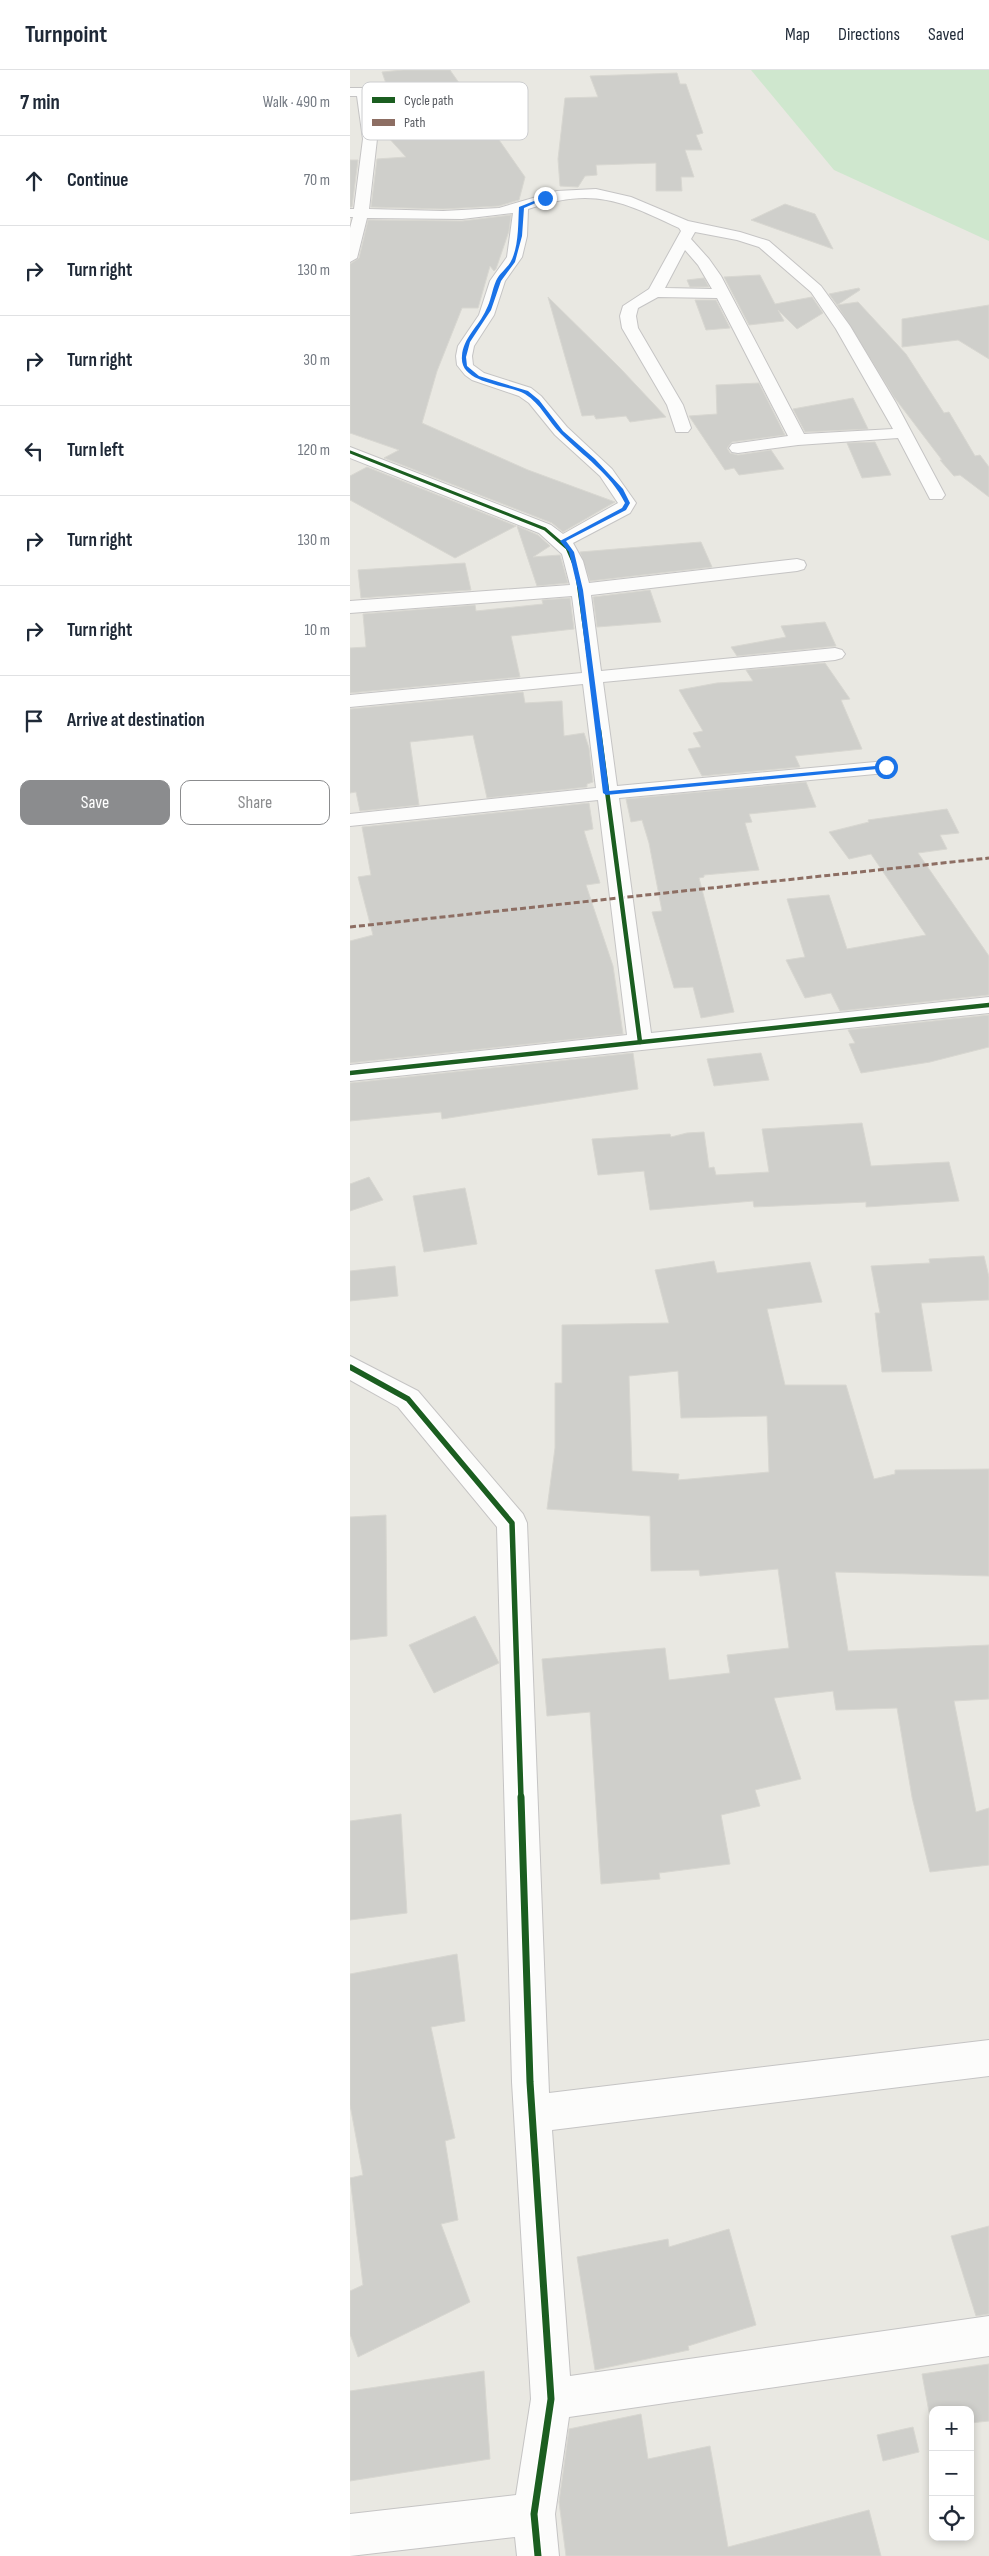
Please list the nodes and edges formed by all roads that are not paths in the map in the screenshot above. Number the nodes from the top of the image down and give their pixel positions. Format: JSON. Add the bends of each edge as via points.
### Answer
{"nodes":[{"id":1,"x":357,"y":77,"type":"dead end"},
{"id":2,"x":356,"y":92,"type":"edge"},
{"id":3,"x":362,"y":123,"type":"edge"},
{"id":4,"x":365,"y":140,"type":"edge"},
{"id":5,"x":522,"y":207,"type":"junction"},
{"id":6,"x":355,"y":213,"type":"edge"},
{"id":7,"x":684,"y":233,"type":"junction"},
{"id":8,"x":350,"y":258,"type":"edge"},
{"id":9,"x":655,"y":292,"type":"junction"},
{"id":10,"x":723,"y":294,"type":"junction"},
{"id":11,"x":682,"y":428,"type":"dead end"},
{"id":12,"x":903,"y":433,"type":"junction"},
{"id":13,"x":798,"y":440,"type":"junction"},
{"id":14,"x":738,"y":448,"type":"dead end"},
{"id":15,"x":350,"y":452,"type":"edge"},
{"id":16,"x":936,"y":495,"type":"dead end"},
{"id":17,"x":563,"y":541,"type":"junction"},
{"id":18,"x":797,"y":565,"type":"dead end"},
{"id":19,"x":580,"y":590,"type":"junction"},
{"id":20,"x":350,"y":607,"type":"edge"},
{"id":21,"x":834,"y":654,"type":"dead end"},
{"id":22,"x":591,"y":678,"type":"junction"},
{"id":23,"x":350,"y":701,"type":"edge"},
{"id":24,"x":886,"y":767,"type":"dead end"},
{"id":25,"x":606,"y":793,"type":"junction"},
{"id":26,"x":350,"y":820,"type":"edge"},
{"id":27,"x":989,"y":1005,"type":"edge"},
{"id":28,"x":640,"y":1042,"type":"junction"},
{"id":29,"x":350,"y":1073,"type":"edge"},
{"id":30,"x":350,"y":1367,"type":"edge"},
{"id":31,"x":989,"y":2058,"type":"edge"},
{"id":32,"x":532,"y":2114,"type":"junction"},
{"id":33,"x":989,"y":2336,"type":"edge"},
{"id":34,"x":551,"y":2398,"type":"junction"},
{"id":35,"x":534,"y":2514,"type":"junction"},
{"id":36,"x":350,"y":2535,"type":"edge"},
{"id":37,"x":538,"y":2556,"type":"edge"}],
"edges":[{"from":1,"to":2,"type":"street"},
{"from":2,"to":3,"type":"street"},
{"from":4,"to":6,"type":"street"},
{"from":5,"to":6,"type":"street","via":[[480,213]]},
{"from":5,"to":7,"type":"street","via":[[565,194],[595,192],[645,206]]},
{"from":5,"to":17,"type":"street","via":[[520,236],[513,262],[499,281],[489,310],[468,342],[465,366],[477,378],[526,392],[622,490],[627,503],[624,509]]},
{"from":6,"to":8,"type":"street"},
{"from":7,"to":9,"type":"street"},
{"from":7,"to":10,"type":"street"},
{"from":7,"to":12,"type":"street","via":[[740,236],[764,244],[816,289],[854,345]]},
{"from":9,"to":10,"type":"street"},
{"from":9,"to":11,"type":"street","via":[[632,306],[628,316],[630,328],[675,404]]},
{"from":10,"to":13,"type":"street"},
{"from":12,"to":13,"type":"street"},
{"from":12,"to":16,"type":"street"},
{"from":13,"to":14,"type":"street"},
{"from":15,"to":17,"type":"street","via":[[545,529]]},
{"from":17,"to":19,"type":"street","via":[[572,552]]},
{"from":18,"to":19,"type":"street"},
{"from":19,"to":20,"type":"street"},
{"from":19,"to":22,"type":"street"},
{"from":21,"to":22,"type":"street"},
{"from":22,"to":23,"type":"street"},
{"from":22,"to":25,"type":"street"},
{"from":24,"to":25,"type":"street"},
{"from":25,"to":26,"type":"street"},
{"from":25,"to":28,"type":"street"},
{"from":27,"to":28,"type":"street"},
{"from":28,"to":29,"type":"street"},
{"from":30,"to":32,"type":"street","via":[[408,1399],[512,1522]]},
{"from":31,"to":32,"type":"street"},
{"from":32,"to":34,"type":"street"},
{"from":33,"to":34,"type":"street"},
{"from":34,"to":35,"type":"street"},
{"from":35,"to":36,"type":"street"},
{"from":35,"to":37,"type":"street"}]}
